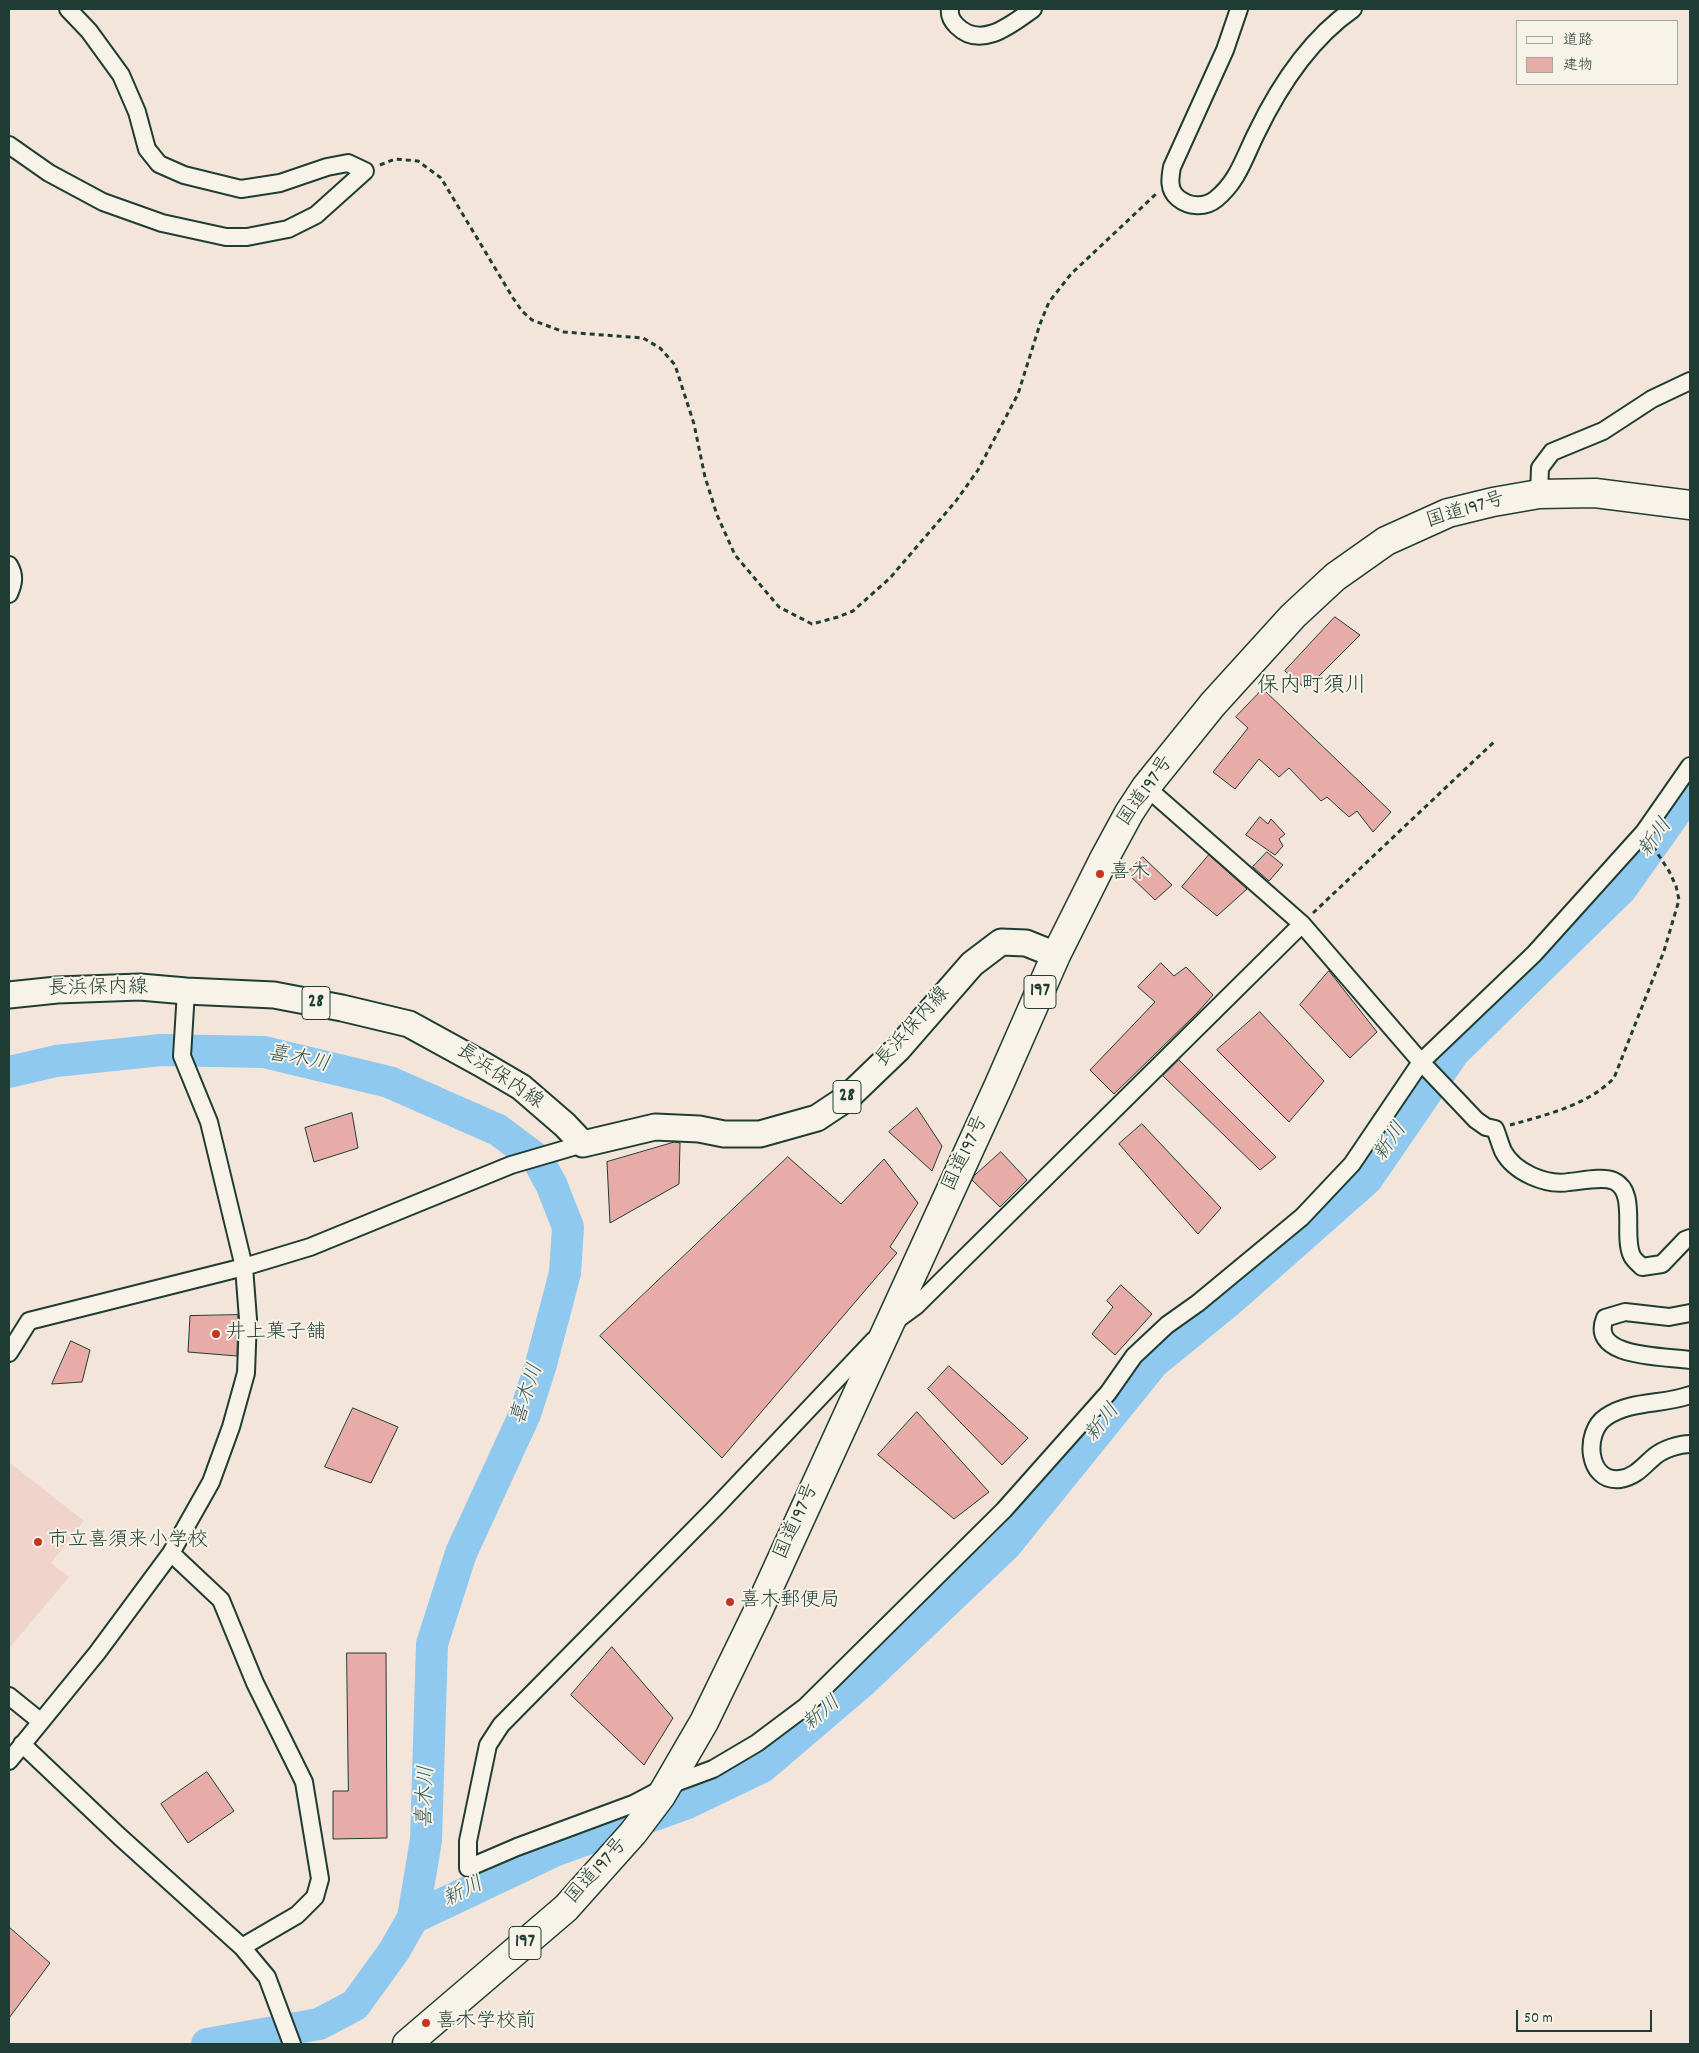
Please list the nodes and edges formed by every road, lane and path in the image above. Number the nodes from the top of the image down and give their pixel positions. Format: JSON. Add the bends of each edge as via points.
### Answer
{"nodes":[{"id":1,"x":68,"y":9,"type":"edge"},
{"id":2,"x":950,"y":9,"type":"edge"},
{"id":3,"x":1033,"y":9,"type":"edge"},
{"id":4,"x":1239,"y":9,"type":"edge"},
{"id":5,"x":1353,"y":9,"type":"edge"},
{"id":6,"x":9,"y":145,"type":"edge"},
{"id":7,"x":365,"y":171,"type":"junction"},
{"id":8,"x":1169,"y":182,"type":"junction"},
{"id":9,"x":1690,"y":381,"type":"edge"},
{"id":10,"x":1539,"y":494,"type":"junction"},
{"id":11,"x":1690,"y":505,"type":"edge"},
{"id":12,"x":9,"y":565,"type":"edge"},
{"id":13,"x":9,"y":594,"type":"edge"},
{"id":14,"x":1495,"y":742,"type":"dead end"},
{"id":15,"x":1690,"y":766,"type":"edge"},
{"id":16,"x":1146,"y":787,"type":"junction"},
{"id":17,"x":1644,"y":832,"type":"junction"},
{"id":18,"x":1302,"y":924,"type":"junction"},
{"id":19,"x":1056,"y":955,"type":"junction"},
{"id":20,"x":9,"y":995,"type":"edge"},
{"id":21,"x":186,"y":996,"type":"junction"},
{"id":22,"x":1421,"y":1062,"type":"junction"},
{"id":23,"x":1495,"y":1129,"type":"junction"},
{"id":24,"x":577,"y":1146,"type":"junction"},
{"id":25,"x":1690,"y":1238,"type":"edge"},
{"id":26,"x":244,"y":1267,"type":"junction"},
{"id":27,"x":1690,"y":1313,"type":"edge"},
{"id":28,"x":886,"y":1328,"type":"junction"},
{"id":29,"x":9,"y":1353,"type":"edge"},
{"id":30,"x":1690,"y":1360,"type":"edge"},
{"id":31,"x":1690,"y":1395,"type":"edge"},
{"id":32,"x":1690,"y":1444,"type":"edge"},
{"id":33,"x":171,"y":1553,"type":"junction"},
{"id":34,"x":9,"y":1696,"type":"edge"},
{"id":35,"x":40,"y":1721,"type":"junction"},
{"id":36,"x":22,"y":1744,"type":"junction"},
{"id":37,"x":9,"y":1761,"type":"edge"},
{"id":38,"x":664,"y":1791,"type":"junction"},
{"id":39,"x":242,"y":1947,"type":"junction"},
{"id":40,"x":292,"y":2044,"type":"edge"},
{"id":41,"x":407,"y":2044,"type":"edge"}],
"edges":[{"from":1,"to":7,"type":"street","via":[[89,31],[121,75],[137,112],[147,149],[159,164],[184,175],[241,188],[280,183],[348,163]]},
{"from":2,"to":3,"type":"street","via":[[955,25],[965,33],[980,36],[995,34]]},
{"from":4,"to":8,"type":"street","via":[[1225,50],[1172,167]]},
{"from":5,"to":8,"type":"street","via":[[1313,47],[1287,80],[1263,120],[1239,173],[1227,189],[1214,201],[1198,206],[1183,202],[1174,194]]},
{"from":6,"to":7,"type":"street","via":[[49,173],[103,202],[162,223],[226,237],[247,237],[288,229],[316,216]]},
{"from":7,"to":8,"type":"path","via":[[396,159],[418,161],[440,178],[513,298],[532,320],[564,332],[643,338],[660,348],[675,365],[694,424],[716,515],[735,555],[779,608],[812,624],[853,611],[890,578],[956,501],[978,470],[1018,394],[1049,302],[1070,274]]},
{"from":9,"to":10,"type":"street","via":[[1652,399],[1603,432],[1552,452],[1540,468]]},
{"from":10,"to":11,"type":"highway","name":"国道197号","number":"197","via":[[1595,493]]},
{"from":10,"to":16,"type":"highway","name":"国道197号","number":"197","via":[[1448,513],[1386,541],[1335,577],[1292,616],[1226,689]]},
{"from":12,"to":13,"type":"street","via":[[13,572]]},
{"from":14,"to":18,"type":"path"},
{"from":15,"to":17,"type":"street"},
{"from":16,"to":18,"type":"street"},
{"from":16,"to":19,"type":"highway","name":"国道197号","number":"197","via":[[1102,861]]},
{"from":17,"to":22,"type":"street","via":[[1534,954]]},
{"from":17,"to":23,"type":"path","via":[[1669,871],[1679,900],[1664,951],[1614,1078],[1602,1090],[1551,1113]]},
{"from":18,"to":22,"type":"street"},
{"from":18,"to":28,"type":"street","via":[[916,1306]]},
{"from":19,"to":24,"type":"main road","name":"長浜保内線","number":"28","via":[[1026,943],[1001,942],[972,964],[886,1061],[847,1098],[817,1118],[760,1134],[656,1127]]},
{"from":19,"to":28,"type":"highway","name":"国道197号","number":"197"},
{"from":20,"to":21,"type":"main road","name":"長浜保内線","number":"28","via":[[140,987]]},
{"from":21,"to":24,"type":"main road","name":"長浜保内線","number":"28","via":[[274,996],[408,1024],[521,1087],[565,1125]]},
{"from":21,"to":26,"type":"street","via":[[182,1056],[209,1122]]},
{"from":22,"to":23,"type":"street","via":[[1476,1120]]},
{"from":22,"to":38,"type":"street","via":[[1352,1164],[1302,1218],[1198,1303],[1167,1324],[1134,1356],[1108,1393],[1004,1510],[805,1707],[757,1743],[713,1769]]},
{"from":23,"to":25,"type":"street","via":[[1504,1152],[1525,1173],[1544,1181],[1566,1183],[1590,1179],[1614,1181],[1625,1191],[1627,1236],[1632,1256],[1642,1267],[1662,1264]]},
{"from":24,"to":26,"type":"street","via":[[511,1165],[310,1247]]},
{"from":26,"to":29,"type":"street","via":[[29,1321]]},
{"from":26,"to":33,"type":"street","via":[[248,1319],[246,1373],[211,1482]]},
{"from":27,"to":30,"type":"street","via":[[1669,1317],[1625,1312],[1605,1318],[1602,1333],[1614,1347],[1640,1355]]},
{"from":28,"to":38,"type":"highway","name":"国道197号","number":"197","via":[[758,1610],[704,1722]]},
{"from":28,"to":38,"type":"street","via":[[716,1507],[501,1725],[488,1745],[468,1841],[468,1868]]},
{"from":31,"to":32,"type":"street","via":[[1628,1407],[1606,1417],[1599,1424],[1591,1451],[1596,1467],[1604,1476],[1620,1479],[1637,1473],[1656,1455],[1672,1447]]},
{"from":33,"to":35,"type":"street","via":[[97,1654]]},
{"from":33,"to":39,"type":"street","via":[[221,1600],[254,1683],[304,1782],[320,1879],[315,1897],[297,1915]]},
{"from":34,"to":35,"type":"street"},
{"from":35,"to":36,"type":"street"},
{"from":36,"to":37,"type":"street"},
{"from":36,"to":39,"type":"street"},
{"from":38,"to":41,"type":"highway","name":"国道197号","number":"197","via":[[633,1833],[566,1908]]},
{"from":39,"to":40,"type":"street","via":[[267,1977]]}]}
